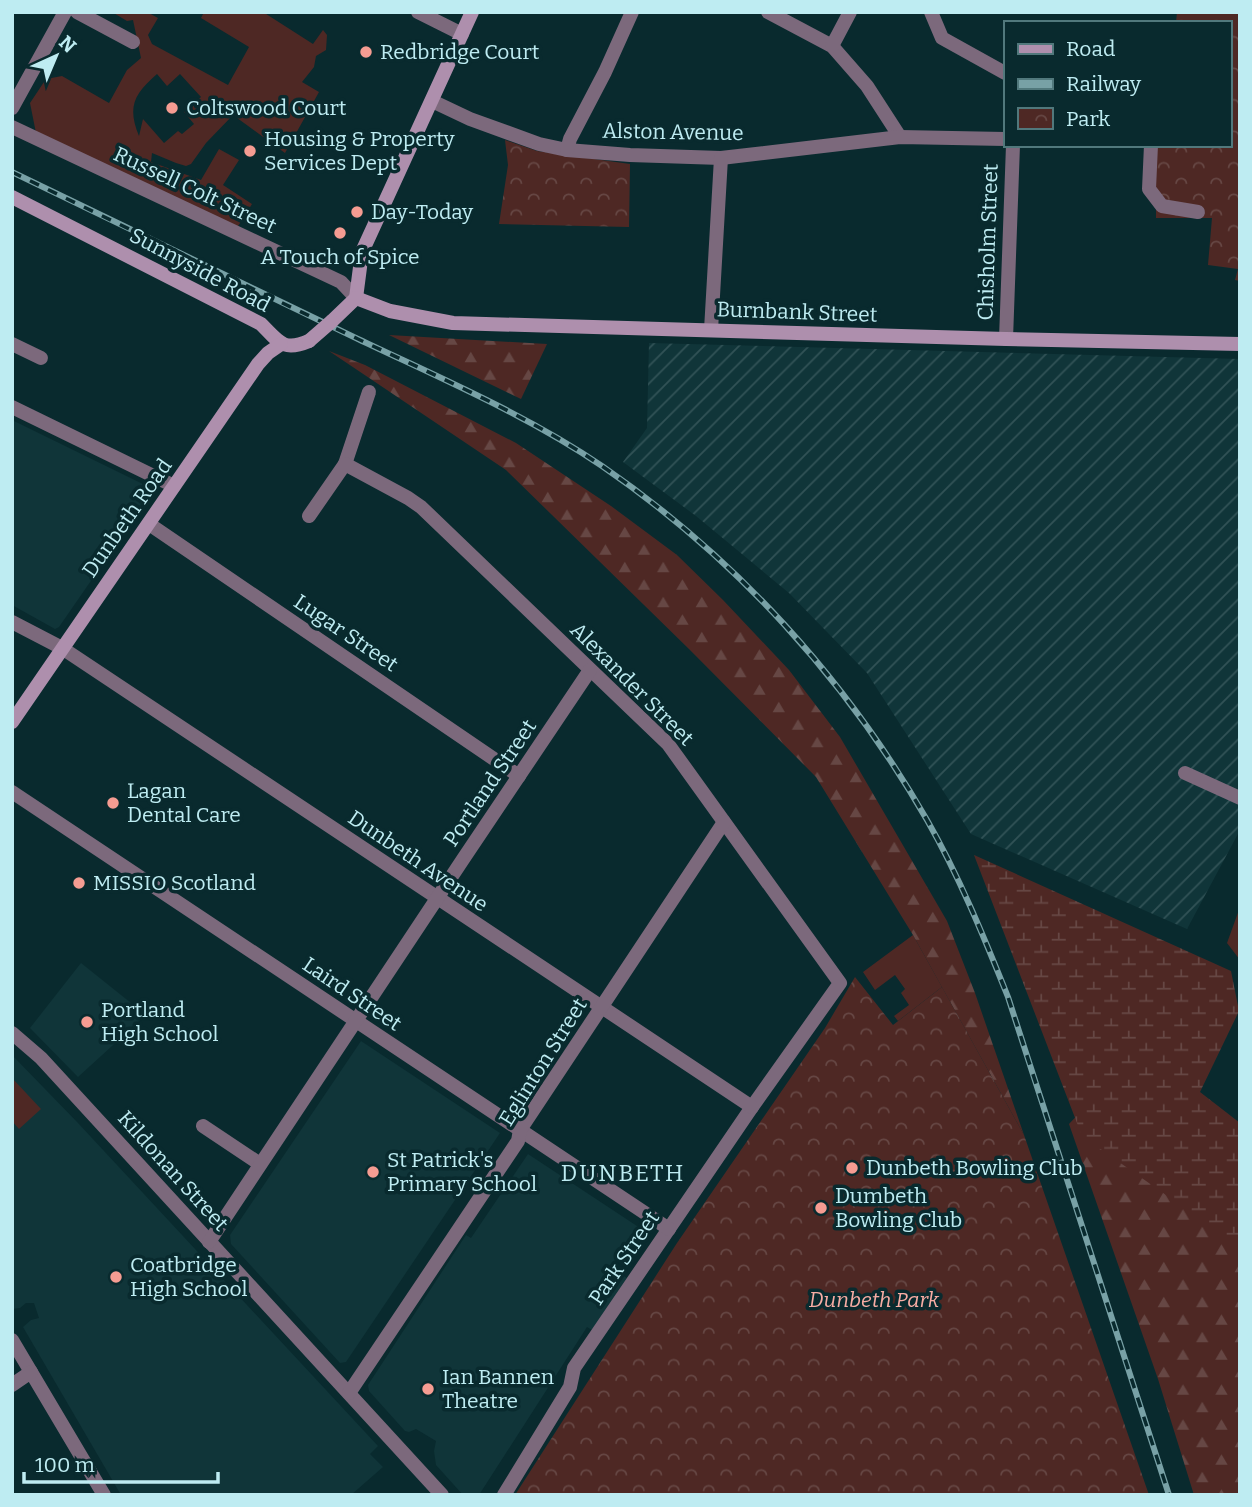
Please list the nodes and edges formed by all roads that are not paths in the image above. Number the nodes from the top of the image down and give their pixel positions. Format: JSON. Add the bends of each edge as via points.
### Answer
{"nodes":[{"id":1,"x":65,"y":12,"type":"edge"},
{"id":2,"x":77,"y":12,"type":"edge"},
{"id":3,"x":418,"y":12,"type":"edge"},
{"id":4,"x":472,"y":12,"type":"edge"},
{"id":5,"x":632,"y":12,"type":"edge"},
{"id":6,"x":768,"y":12,"type":"edge"},
{"id":7,"x":850,"y":12,"type":"edge"},
{"id":8,"x":931,"y":12,"type":"edge"},
{"id":9,"x":462,"y":34,"type":"junction"},
{"id":10,"x":132,"y":43,"type":"dead end"},
{"id":11,"x":832,"y":46,"type":"junction"},
{"id":12,"x":1004,"y":73,"type":"edge"},
{"id":13,"x":432,"y":101,"type":"junction"},
{"id":14,"x":12,"y":108,"type":"edge"},
{"id":15,"x":12,"y":127,"type":"edge"},
{"id":16,"x":900,"y":137,"type":"junction"},
{"id":17,"x":1004,"y":139,"type":"edge"},
{"id":18,"x":1013,"y":147,"type":"edge"},
{"id":19,"x":1151,"y":147,"type":"edge"},
{"id":20,"x":567,"y":149,"type":"junction"},
{"id":21,"x":721,"y":158,"type":"junction"},
{"id":22,"x":12,"y":197,"type":"edge"},
{"id":23,"x":1198,"y":212,"type":"dead end"},
{"id":24,"x":356,"y":298,"type":"junction"},
{"id":25,"x":711,"y":330,"type":"junction"},
{"id":26,"x":1006,"y":340,"type":"junction"},
{"id":27,"x":12,"y":344,"type":"edge"},
{"id":28,"x":281,"y":344,"type":"junction"},
{"id":29,"x":1240,"y":344,"type":"edge"},
{"id":30,"x":41,"y":358,"type":"dead end"},
{"id":31,"x":369,"y":392,"type":"dead end"},
{"id":32,"x":12,"y":407,"type":"edge"},
{"id":33,"x":345,"y":464,"type":"junction"},
{"id":34,"x":174,"y":486,"type":"junction"},
{"id":35,"x":309,"y":516,"type":"dead end"},
{"id":36,"x":149,"y":524,"type":"junction"},
{"id":37,"x":12,"y":622,"type":"edge"},
{"id":38,"x":62,"y":648,"type":"junction"},
{"id":39,"x":590,"y":670,"type":"junction"},
{"id":40,"x":12,"y":722,"type":"edge"},
{"id":41,"x":1185,"y":773,"type":"dead end"},
{"id":42,"x":519,"y":776,"type":"junction"},
{"id":43,"x":12,"y":792,"type":"edge"},
{"id":44,"x":1240,"y":798,"type":"edge"},
{"id":45,"x":724,"y":822,"type":"junction"},
{"id":46,"x":438,"y":900,"type":"junction"},
{"id":47,"x":840,"y":983,"type":"joint"},
{"id":48,"x":601,"y":1008,"type":"junction"},
{"id":49,"x":354,"y":1021,"type":"junction"},
{"id":50,"x":12,"y":1033,"type":"edge"},
{"id":51,"x":752,"y":1107,"type":"junction"},
{"id":52,"x":203,"y":1126,"type":"dead end"},
{"id":53,"x":520,"y":1130,"type":"junction"},
{"id":54,"x":260,"y":1164,"type":"junction"},
{"id":55,"x":669,"y":1229,"type":"junction"},
{"id":56,"x":209,"y":1242,"type":"junction"},
{"id":57,"x":12,"y":1340,"type":"edge"},
{"id":58,"x":31,"y":1372,"type":"junction"},
{"id":59,"x":12,"y":1385,"type":"edge"},
{"id":60,"x":349,"y":1393,"type":"junction"},
{"id":61,"x":104,"y":1495,"type":"edge"},
{"id":62,"x":442,"y":1495,"type":"edge"},
{"id":63,"x":504,"y":1495,"type":"edge"}],
"edges":[{"from":1,"to":14,"type":"street"},
{"from":2,"to":10,"type":"street"},
{"from":3,"to":9,"type":"street"},
{"from":4,"to":9,"type":"main road"},
{"from":5,"to":20,"type":"street"},
{"from":6,"to":11,"type":"street"},
{"from":7,"to":11,"type":"street"},
{"from":8,"to":12,"type":"street","via":[[942,38]]},
{"from":9,"to":13,"type":"main road"},
{"from":11,"to":16,"type":"street","via":[[867,86]]},
{"from":13,"to":20,"type":"street","name":"Alston Avenue","via":[[514,136]]},
{"from":13,"to":24,"type":"main road","via":[[362,252]]},
{"from":15,"to":24,"type":"street","name":"Russell Colt Street","via":[[341,282]]},
{"from":16,"to":17,"type":"street","name":"Alston Avenue"},
{"from":16,"to":21,"type":"street","name":"Alston Avenue"},
{"from":18,"to":26,"type":"street","name":"Chisholm Street"},
{"from":19,"to":23,"type":"street","via":[[1149,190],[1162,206]]},
{"from":20,"to":21,"type":"street","name":"Alston Avenue"},
{"from":21,"to":25,"type":"street"},
{"from":22,"to":28,"type":"main road","name":"Sunnyside Road","via":[[261,324]]},
{"from":24,"to":25,"type":"main road","name":"Burnbank Street","via":[[390,311],[453,323]]},
{"from":24,"to":28,"type":"main road","bridge":true,"via":[[309,341],[296,346]]},
{"from":25,"to":26,"type":"main road","name":"Burnbank Street"},
{"from":26,"to":29,"type":"main road","name":"Burnbank Street"},
{"from":27,"to":30,"type":"street"},
{"from":28,"to":34,"type":"main road","name":"Dunbeth Road","via":[[258,364]]},
{"from":31,"to":33,"type":"street"},
{"from":32,"to":34,"type":"street"},
{"from":33,"to":35,"type":"street"},
{"from":33,"to":39,"type":"street","name":"Alexander Street","via":[[421,508]]},
{"from":34,"to":36,"type":"main road","name":"Dunbeth Road"},
{"from":36,"to":38,"type":"main road","name":"Dunbeth Road"},
{"from":36,"to":42,"type":"street","name":"Lugar Street"},
{"from":37,"to":38,"type":"street","name":"Dunbeth Avenue"},
{"from":38,"to":40,"type":"main road","name":"Dunbeth Road"},
{"from":38,"to":46,"type":"street","name":"Dunbeth Avenue"},
{"from":39,"to":42,"type":"street","name":"Portland Street"},
{"from":39,"to":45,"type":"street","name":"Alexander Street","via":[[668,744]]},
{"from":41,"to":44,"type":"street"},
{"from":42,"to":46,"type":"street","name":"Portland Street"},
{"from":43,"to":49,"type":"street","name":"Laird Street"},
{"from":45,"to":47,"type":"street","name":"Alexander Street"},
{"from":45,"to":48,"type":"street","name":"Eglinton Street"},
{"from":46,"to":48,"type":"street","name":"Dunbeth Avenue"},
{"from":46,"to":49,"type":"street","name":"Portland Street"},
{"from":47,"to":51,"type":"street","name":"Park Street"},
{"from":48,"to":51,"type":"street","name":"Dunbeth Avenue"},
{"from":48,"to":53,"type":"street","name":"Eglinton Street"},
{"from":49,"to":53,"type":"street","name":"Laird Street"},
{"from":49,"to":54,"type":"street","name":"Portland Street"},
{"from":50,"to":56,"type":"street","name":"Kildonan Street","via":[[41,1058]]},
{"from":51,"to":55,"type":"street","name":"Park Street"},
{"from":52,"to":54,"type":"street"},
{"from":53,"to":55,"type":"street","name":"Laird Street"},
{"from":53,"to":60,"type":"street","name":"Eglinton Street","via":[[518,1141]]},
{"from":54,"to":56,"type":"street","name":"Portland Street"},
{"from":55,"to":63,"type":"street","name":"Park Street","via":[[574,1368],[570,1387]]},
{"from":56,"to":60,"type":"street","name":"Kildonan Street"},
{"from":57,"to":58,"type":"street"},
{"from":58,"to":59,"type":"street"},
{"from":58,"to":61,"type":"street"},
{"from":60,"to":62,"type":"street","name":"Kildonan Street"}]}
